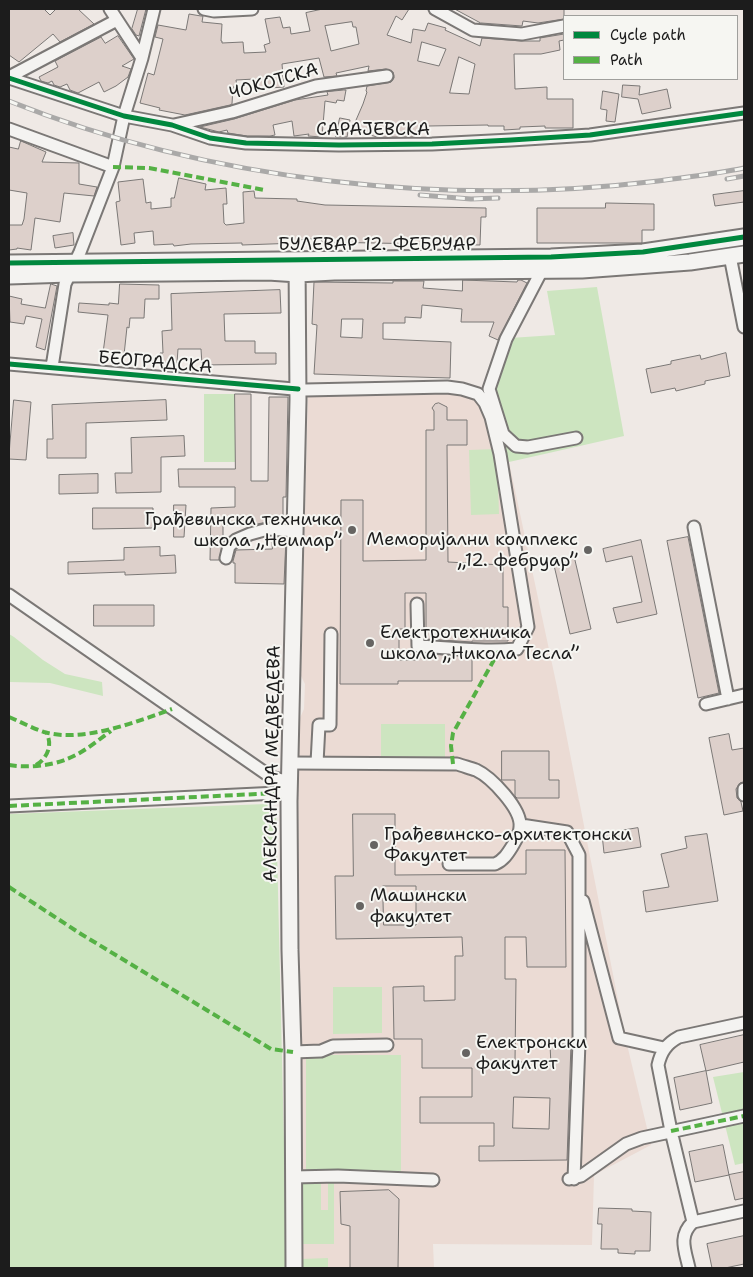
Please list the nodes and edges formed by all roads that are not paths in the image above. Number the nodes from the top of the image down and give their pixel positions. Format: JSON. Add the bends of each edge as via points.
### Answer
{"nodes":[{"id":1,"x":110,"y":9,"type":"edge"},
{"id":2,"x":154,"y":9,"type":"edge"},
{"id":3,"x":204,"y":9,"type":"edge"},
{"id":4,"x":252,"y":9,"type":"edge"},
{"id":5,"x":435,"y":9,"type":"edge"},
{"id":6,"x":117,"y":20,"type":"junction"},
{"id":7,"x":563,"y":26,"type":"edge"},
{"id":8,"x":142,"y":58,"type":"junction"},
{"id":9,"x":387,"y":76,"type":"dead end"},
{"id":10,"x":9,"y":78,"type":"edge"},
{"id":11,"x":744,"y":113,"type":"edge"},
{"id":12,"x":124,"y":116,"type":"junction"},
{"id":13,"x":172,"y":125,"type":"junction"},
{"id":14,"x":9,"y":129,"type":"edge"},
{"id":15,"x":113,"y":167,"type":"junction"},
{"id":16,"x":744,"y":237,"type":"edge"},
{"id":17,"x":737,"y":255,"type":"edge"},
{"id":18,"x":9,"y":263,"type":"edge"},
{"id":19,"x":297,"y":267,"type":"junction"},
{"id":20,"x":72,"y":268,"type":"junction"},
{"id":21,"x":542,"y":270,"type":"junction"},
{"id":22,"x":9,"y":276,"type":"edge"},
{"id":23,"x":744,"y":327,"type":"edge"},
{"id":24,"x":9,"y":364,"type":"edge"},
{"id":25,"x":52,"y":367,"type":"junction"},
{"id":26,"x":298,"y":389,"type":"junction"},
{"id":27,"x":576,"y":438,"type":"dead end"},
{"id":28,"x":694,"y":527,"type":"dead end"},
{"id":29,"x":296,"y":530,"type":"junction"},
{"id":30,"x":226,"y":558,"type":"dead end"},
{"id":31,"x":9,"y":595,"type":"edge"},
{"id":32,"x":417,"y":604,"type":"dead end"},
{"id":33,"x":331,"y":634,"type":"dead end"},
{"id":34,"x":744,"y":695,"type":"edge"},
{"id":35,"x":728,"y":699,"type":"junction"},
{"id":36,"x":706,"y":704,"type":"dead end"},
{"id":37,"x":290,"y":762,"type":"junction"},
{"id":38,"x":317,"y":762,"type":"junction"},
{"id":39,"x":290,"y":779,"type":"junction"},
{"id":40,"x":744,"y":789,"type":"edge"},
{"id":41,"x":278,"y":793,"type":"dead end"},
{"id":42,"x":744,"y":795,"type":"edge"},
{"id":43,"x":9,"y":806,"type":"edge"},
{"id":44,"x":521,"y":825,"type":"junction"},
{"id":45,"x":449,"y":864,"type":"dead end"},
{"id":46,"x":579,"y":886,"type":"junction"},
{"id":47,"x":744,"y":1023,"type":"edge"},
{"id":48,"x":387,"y":1045,"type":"dead end"},
{"id":49,"x":664,"y":1048,"type":"junction"},
{"id":50,"x":293,"y":1052,"type":"junction"},
{"id":51,"x":744,"y":1116,"type":"edge"},
{"id":52,"x":671,"y":1131,"type":"junction"},
{"id":53,"x":293,"y":1177,"type":"junction"},
{"id":54,"x":433,"y":1180,"type":"dead end"},
{"id":55,"x":744,"y":1211,"type":"edge"},
{"id":56,"x":693,"y":1222,"type":"junction"},
{"id":57,"x":294,"y":1268,"type":"edge"},
{"id":58,"x":689,"y":1268,"type":"edge"}],
"edges":[{"from":1,"to":6,"type":"street"},
{"from":2,"to":8,"type":"street"},
{"from":3,"to":4,"type":"street"},
{"from":5,"to":7,"type":"street","via":[[473,30],[522,34]]},
{"from":6,"to":8,"type":"street"},
{"from":6,"to":10,"type":"street"},
{"from":8,"to":12,"type":"street"},
{"from":9,"to":13,"type":"street","name":"ЧОКОТСКА","via":[[316,86],[232,112]]},
{"from":10,"to":12,"type":"street","name":"САРАЈЕВСКА"},
{"from":11,"to":13,"type":"street","name":"САРАЈЕВСКА","via":[[590,135],[432,144],[246,143],[210,138]]},
{"from":12,"to":13,"type":"street","name":"САРАЈЕВСКА"},
{"from":12,"to":15,"type":"street"},
{"from":14,"to":15,"type":"street"},
{"from":15,"to":20,"type":"street"},
{"from":16,"to":19,"type":"main road","name":"БУЛЕВАР 12. ФЕБРУАР","via":[[642,252]]},
{"from":17,"to":21,"type":"main road","name":"БУЛЕВАР 12. ФЕБРУАР","via":[[646,266]]},
{"from":17,"to":23,"type":"street"},
{"from":18,"to":20,"type":"main road","name":"БУЛЕВАР 12. ФЕБРУАР"},
{"from":19,"to":20,"type":"main road","name":"БУЛЕВАР 12. ФЕБРУАР","via":[[268,272]]},
{"from":19,"to":21,"type":"main road","name":"БУЛЕВАР 12. ФЕБРУАР","via":[[334,272]]},
{"from":19,"to":26,"type":"main road","name":"АЛЕКСАНДРА МЕДВЕДЕВА"},
{"from":20,"to":22,"type":"main road","name":"БУЛЕВАР 12. ФЕБРУАР"},
{"from":20,"to":25,"type":"street","via":[[65,284]]},
{"from":21,"to":27,"type":"street","via":[[506,339],[489,389],[502,434],[516,446],[528,447]]},
{"from":24,"to":25,"type":"street","name":"БЕОГРАДСКА"},
{"from":25,"to":26,"type":"street","name":"БЕОГРАДСКА"},
{"from":26,"to":29,"type":"main road","name":"АЛЕКСАНДРА МЕДВЕДЕВА"},
{"from":26,"to":32,"type":"street","name":"БЕОГРАДСКА","via":[[447,387],[478,394],[484,402],[500,454],[528,627],[516,649],[481,651],[418,646]]},
{"from":28,"to":35,"type":"street"},
{"from":29,"to":30,"type":"street","via":[[268,529],[250,534],[229,546]]},
{"from":29,"to":37,"type":"main road","name":"АЛЕКСАНДРА МЕДВЕДЕВА"},
{"from":31,"to":39,"type":"street","via":[[271,777]]},
{"from":33,"to":38,"type":"street","via":[[330,725],[319,724]]},
{"from":34,"to":35,"type":"street"},
{"from":35,"to":36,"type":"street"},
{"from":37,"to":38,"type":"street"},
{"from":37,"to":39,"type":"main road","name":"АЛЕКСАНДРА МЕДВЕДЕВА"},
{"from":38,"to":44,"type":"street","via":[[453,764],[476,770],[493,782],[514,806]]},
{"from":39,"to":50,"type":"main road","name":"АЛЕКСАНДРА МЕДВЕДЕВА"},
{"from":40,"to":42,"type":"street"},
{"from":41,"to":43,"type":"street"},
{"from":44,"to":45,"type":"street","via":[[516,840],[502,861],[496,864]]},
{"from":44,"to":46,"type":"street","via":[[567,832],[579,855]]},
{"from":46,"to":49,"type":"street","via":[[618,1038]]},
{"from":46,"to":52,"type":"street","via":[[579,1042],[571,1179],[581,1176],[626,1144]]},
{"from":47,"to":49,"type":"street","via":[[679,1037]]},
{"from":48,"to":50,"type":"street","via":[[333,1046],[321,1051]]},
{"from":49,"to":52,"type":"street","via":[[658,1065]]},
{"from":50,"to":53,"type":"main road","name":"АЛЕКСАНДРА МЕДВЕДЕВА"},
{"from":51,"to":52,"type":"street"},
{"from":52,"to":56,"type":"street"},
{"from":53,"to":54,"type":"street"},
{"from":53,"to":57,"type":"main road","name":"АЛЕКСАНДРА МЕДВЕДЕВА"},
{"from":55,"to":56,"type":"street"},
{"from":56,"to":58,"type":"street","via":[[684,1233]]}]}
